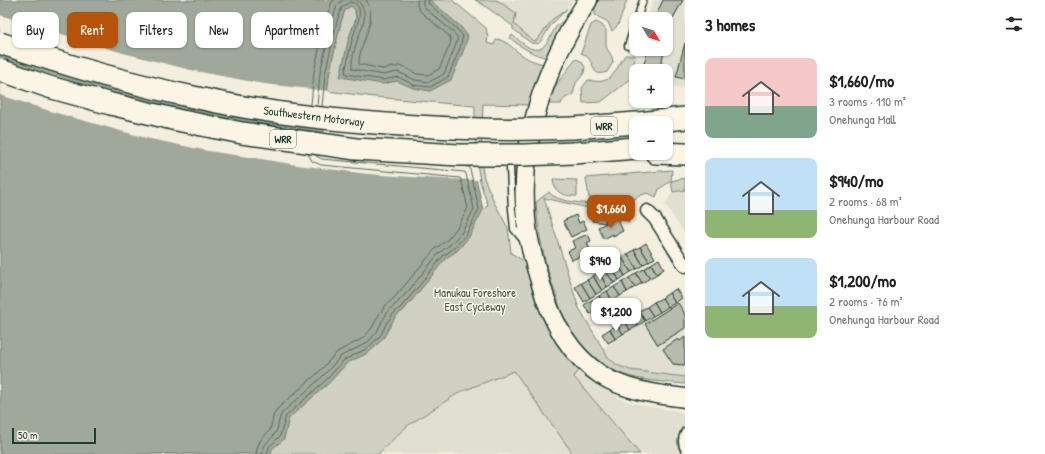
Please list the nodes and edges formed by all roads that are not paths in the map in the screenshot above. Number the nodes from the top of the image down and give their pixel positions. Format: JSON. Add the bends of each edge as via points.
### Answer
{"nodes":[{"id":1,"x":588,"y":0,"type":"edge"},
{"id":2,"x":643,"y":0,"type":"edge"},
{"id":3,"x":639,"y":12,"type":"edge"},
{"id":4,"x":0,"y":43,"type":"edge"},
{"id":5,"x":629,"y":43,"type":"edge"},
{"id":6,"x":628,"y":46,"type":"dead end"},
{"id":7,"x":0,"y":70,"type":"edge"},
{"id":8,"x":685,"y":118,"type":"edge"},
{"id":9,"x":673,"y":119,"type":"edge"},
{"id":10,"x":629,"y":124,"type":"edge"},
{"id":11,"x":685,"y":143,"type":"edge"},
{"id":12,"x":673,"y":145,"type":"edge"},
{"id":13,"x":629,"y":149,"type":"edge"},
{"id":14,"x":608,"y":151,"type":"junction"},
{"id":15,"x":629,"y":152,"type":"edge"},
{"id":16,"x":673,"y":154,"type":"edge"},
{"id":17,"x":685,"y":154,"type":"edge"},
{"id":18,"x":510,"y":168,"type":"dead end"},
{"id":19,"x":647,"y":211,"type":"dead end"},
{"id":20,"x":531,"y":250,"type":"junction"},
{"id":21,"x":685,"y":266,"type":"edge"},
{"id":22,"x":685,"y":398,"type":"edge"},
{"id":23,"x":685,"y":431,"type":"edge"},
{"id":24,"x":685,"y":451,"type":"edge"}],
"edges":[{"from":1,"to":20,"type":"main road","via":[[555,59],[533,120],[525,182],[526,220]]},
{"from":2,"to":3,"type":"lane"},
{"from":4,"to":10,"type":"highway","name":"Southwestern Motorway","number":"WRR","bridge":true,"via":[[68,66],[134,84],[274,112],[391,125],[480,130],[573,128]]},
{"from":5,"to":6,"type":"lane"},
{"from":7,"to":14,"type":"highway","number":"WRR","bridge":true,"via":[[49,87],[177,120],[242,133],[356,149],[459,155]]},
{"from":8,"to":9,"type":"highway"},
{"from":11,"to":12,"type":"highway"},
{"from":13,"to":14,"type":"highway","number":"WRR"},
{"from":14,"to":15,"type":"highway"},
{"from":16,"to":17,"type":"highway"},
{"from":18,"to":20,"type":"lane","via":[[514,229]]},
{"from":19,"to":21,"type":"street","via":[[655,219]]},
{"from":20,"to":22,"type":"main road","via":[[542,289],[556,323],[571,347],[588,366],[603,376],[640,391]]},
{"from":23,"to":24,"type":"lane","via":[[681,442]]}]}
